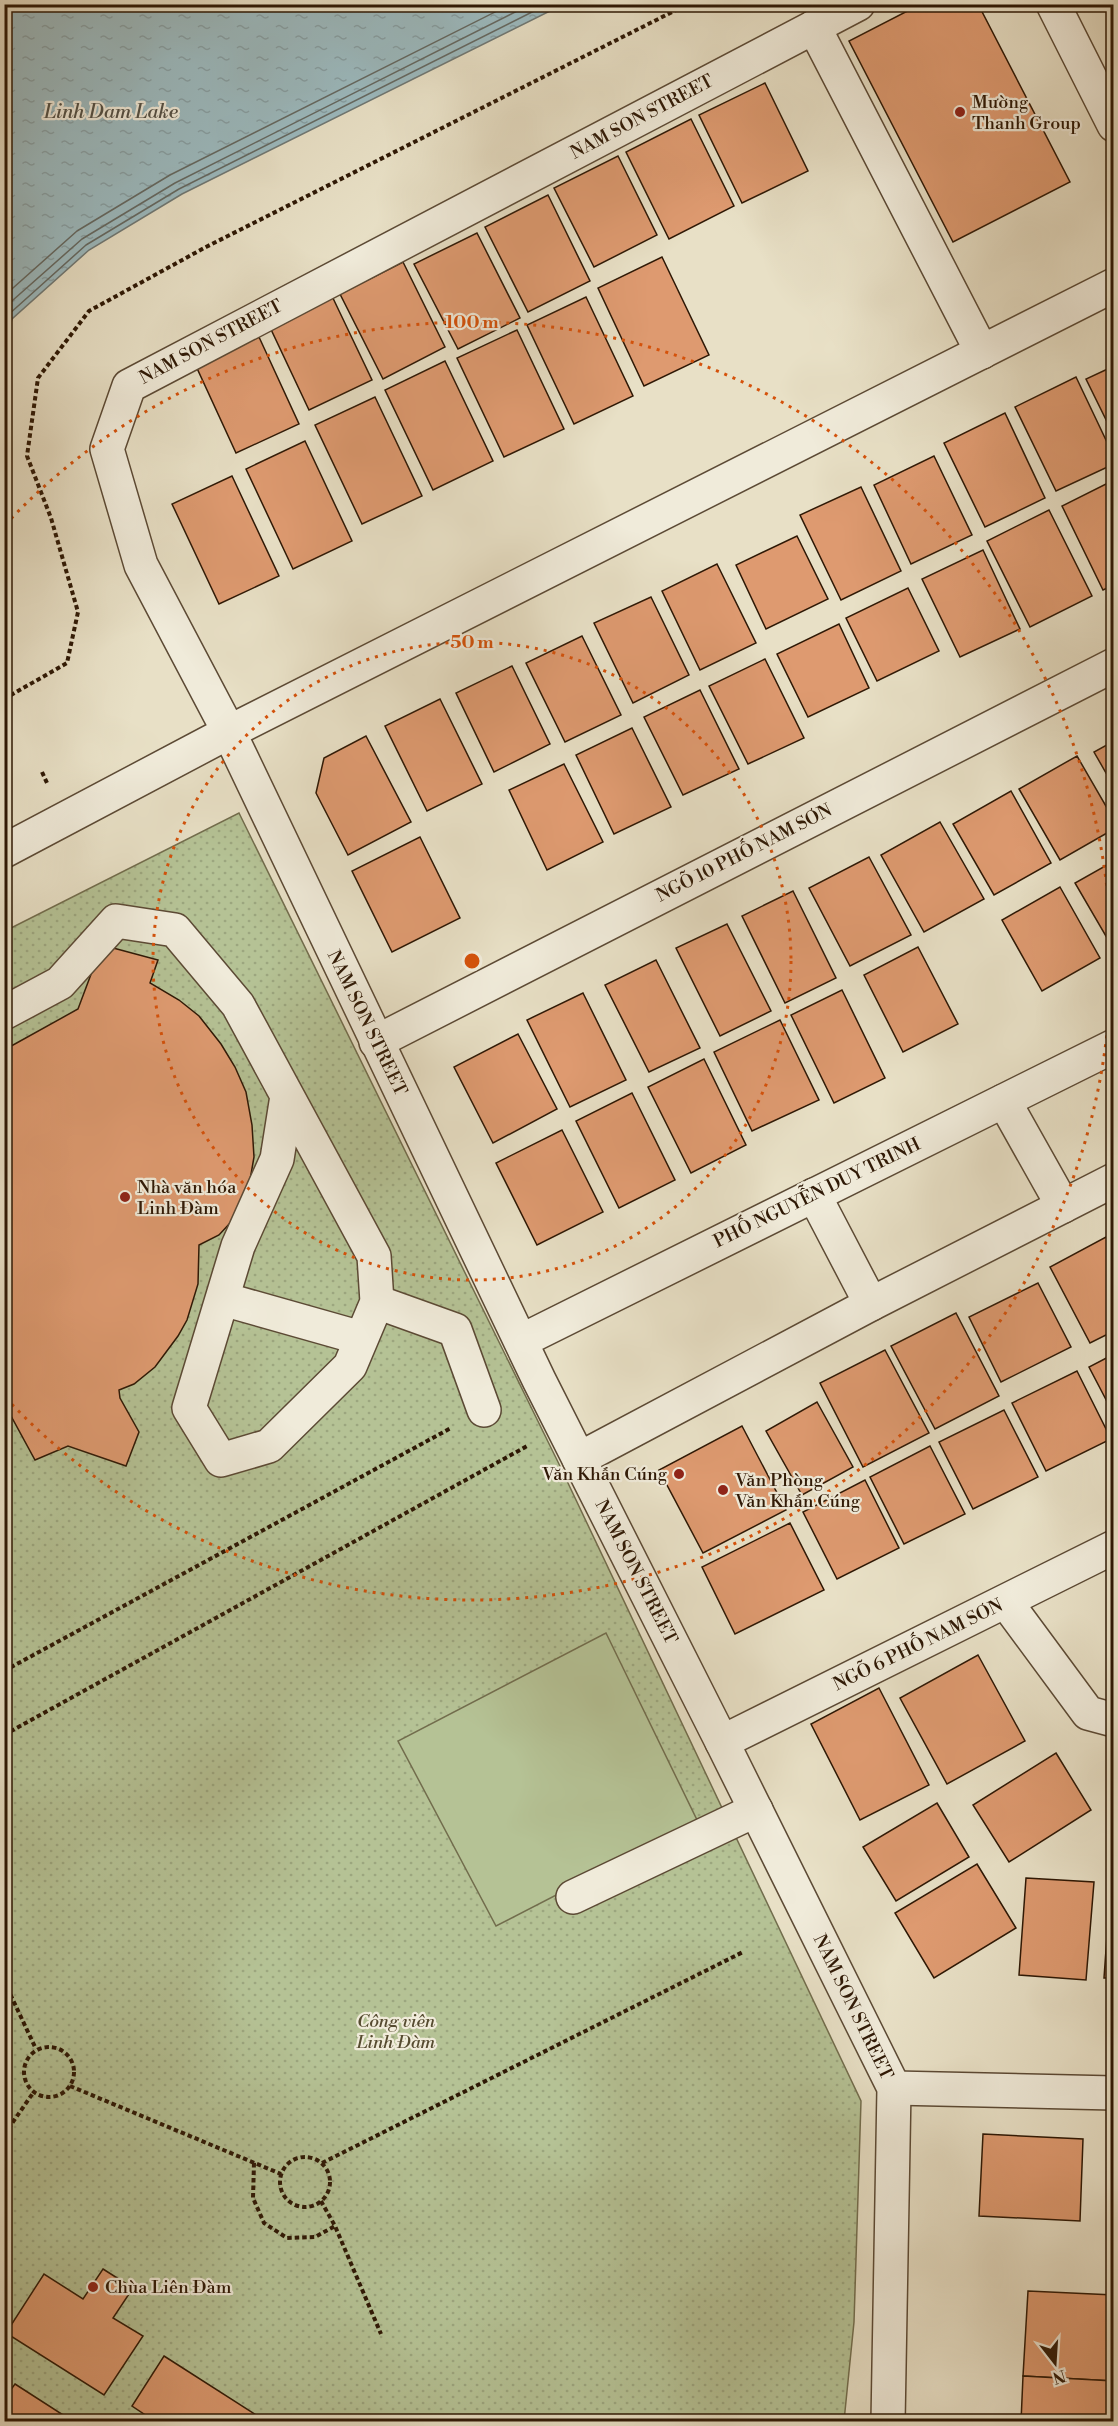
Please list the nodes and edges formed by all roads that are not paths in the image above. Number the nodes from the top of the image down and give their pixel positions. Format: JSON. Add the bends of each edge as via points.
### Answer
{"nodes":[{"id":1,"x":858,"y":4,"type":"edge"},
{"id":2,"x":1053,"y":4,"type":"edge"},
{"id":3,"x":814,"y":27,"type":"junction"},
{"id":4,"x":1113,"y":125,"type":"edge"},
{"id":5,"x":1113,"y":285,"type":"edge"},
{"id":6,"x":982,"y":352,"type":"junction"},
{"id":7,"x":1113,"y":665,"type":"edge"},
{"id":8,"x":230,"y":732,"type":"junction"},
{"id":9,"x":4,"y":851,"type":"edge"},
{"id":10,"x":4,"y":1013,"type":"edge"},
{"id":11,"x":376,"y":1042,"type":"junction"},
{"id":12,"x":1113,"y":1046,"type":"edge"},
{"id":13,"x":287,"y":1096,"type":"junction"},
{"id":14,"x":1004,"y":1101,"type":"junction"},
{"id":15,"x":1113,"y":1180,"type":"edge"},
{"id":16,"x":814,"y":1195,"type":"junction"},
{"id":17,"x":1063,"y":1206,"type":"junction"},
{"id":18,"x":223,"y":1299,"type":"junction"},
{"id":19,"x":376,"y":1302,"type":"junction"},
{"id":20,"x":870,"y":1304,"type":"junction"},
{"id":21,"x":361,"y":1338,"type":"junction"},
{"id":22,"x":521,"y":1341,"type":"junction"},
{"id":23,"x":484,"y":1410,"type":"road end"},
{"id":24,"x":579,"y":1459,"type":"junction"},
{"id":25,"x":1113,"y":1547,"type":"edge"},
{"id":26,"x":1006,"y":1602,"type":"junction"},
{"id":27,"x":1113,"y":1720,"type":"edge"},
{"id":28,"x":722,"y":1742,"type":"junction"},
{"id":29,"x":756,"y":1810,"type":"junction"},
{"id":30,"x":573,"y":1897,"type":"dead end"},
{"id":31,"x":894,"y":2088,"type":"junction"},
{"id":32,"x":1113,"y":2093,"type":"edge"},
{"id":33,"x":888,"y":2421,"type":"edge"}],
"edges":[{"from":1,"to":3,"type":"street","name":"NAM SON STREET"},
{"from":2,"to":4,"type":"street"},
{"from":3,"to":6,"type":"street"},
{"from":3,"to":8,"type":"street","name":"NAM SON STREET","via":[[129,386],[107,449],[110,460],[141,565]]},
{"from":5,"to":6,"type":"street"},
{"from":6,"to":8,"type":"street"},
{"from":7,"to":11,"type":"street","name":"NGÕ 10 PHỐ NAM SƠN"},
{"from":8,"to":9,"type":"street"},
{"from":8,"to":11,"type":"street","name":"NAM SON STREET"},
{"from":10,"to":13,"type":"street","via":[[60,983],[116,921],[175,930],[238,1005]]},
{"from":11,"to":22,"type":"street","name":"NAM SON STREET"},
{"from":12,"to":14,"type":"street","name":"PHỐ NGUYỄN DUY TRINH"},
{"from":13,"to":18,"type":"street","via":[[277,1159],[238,1246]]},
{"from":13,"to":19,"type":"street","via":[[374,1256]]},
{"from":14,"to":16,"type":"street","name":"PHỐ NGUYỄN DUY TRINH"},
{"from":14,"to":17,"type":"street"},
{"from":15,"to":17,"type":"street"},
{"from":16,"to":20,"type":"street"},
{"from":16,"to":22,"type":"street","name":"PHỐ NGUYỄN DUY TRINH"},
{"from":17,"to":20,"type":"street"},
{"from":18,"to":21,"type":"street"},
{"from":18,"to":21,"type":"street","via":[[189,1408],[221,1460],[269,1446],[350,1366]]},
{"from":19,"to":21,"type":"street"},
{"from":19,"to":23,"type":"street","via":[[455,1330]]},
{"from":20,"to":24,"type":"street"},
{"from":22,"to":24,"type":"street","name":"NAM SON STREET"},
{"from":24,"to":28,"type":"street","name":"NAM SON STREET"},
{"from":25,"to":26,"type":"street","name":"NGÕ 6 PHỐ NAM SƠN"},
{"from":26,"to":27,"type":"street","via":[[1088,1713]]},
{"from":26,"to":28,"type":"street","name":"NGÕ 6 PHỐ NAM SƠN"},
{"from":28,"to":29,"type":"street","name":"NAM SON STREET"},
{"from":29,"to":30,"type":"street"},
{"from":29,"to":31,"type":"street","name":"NAM SON STREET"},
{"from":31,"to":32,"type":"street"},
{"from":31,"to":33,"type":"street","name":"NAM SON STREET"}]}
